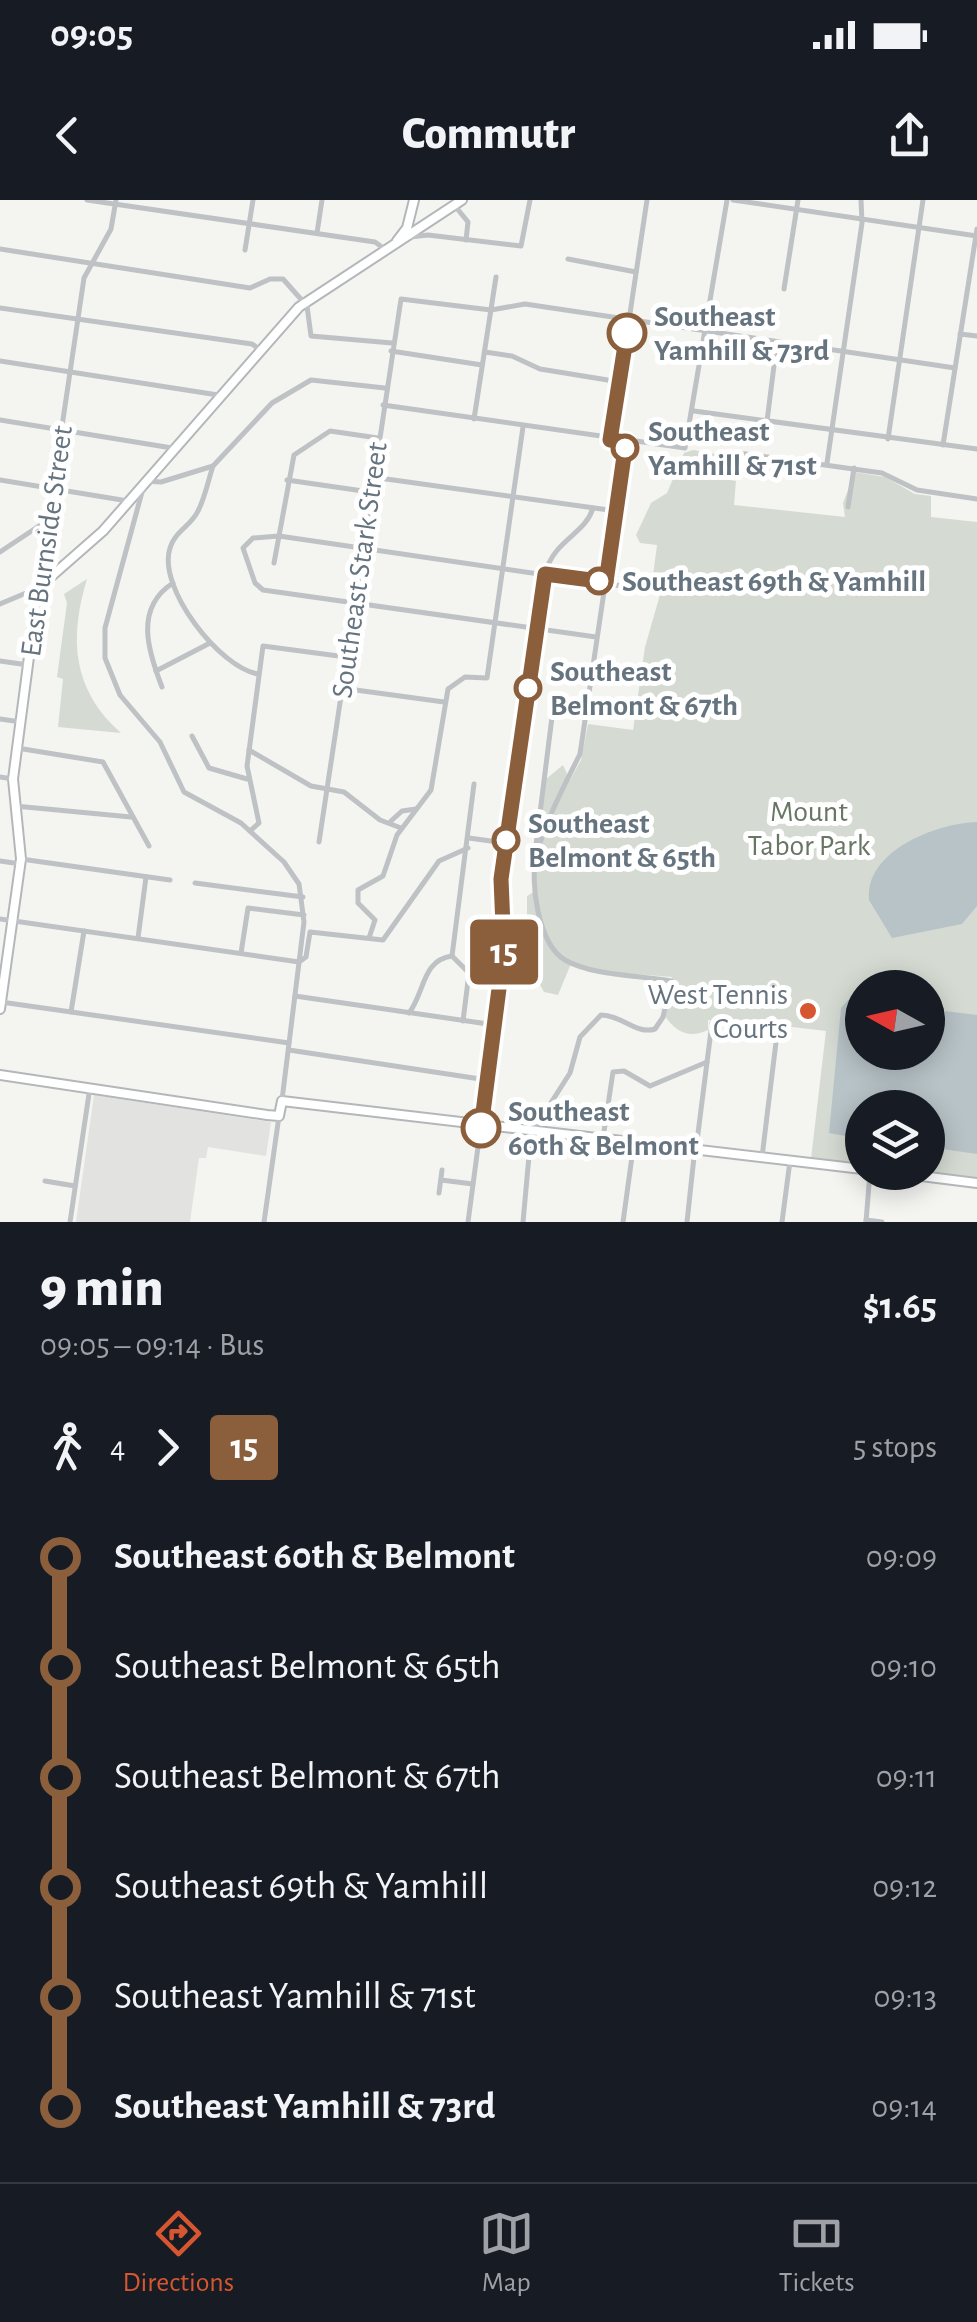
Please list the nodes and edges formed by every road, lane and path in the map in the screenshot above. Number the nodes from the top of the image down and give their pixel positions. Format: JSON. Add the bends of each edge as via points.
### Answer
{"nodes":[{"id":1,"x":87,"y":200,"type":"edge"},
{"id":2,"x":253,"y":200,"type":"edge"},
{"id":3,"x":322,"y":200,"type":"edge"},
{"id":4,"x":530,"y":200,"type":"edge"},
{"id":5,"x":648,"y":200,"type":"edge"},
{"id":6,"x":730,"y":200,"type":"edge"},
{"id":7,"x":798,"y":200,"type":"edge"},
{"id":8,"x":861,"y":200,"type":"edge"},
{"id":9,"x":923,"y":200,"type":"edge"},
{"id":10,"x":414,"y":201,"type":"edge"},
{"id":11,"x":116,"y":202,"type":"edge"},
{"id":12,"x":459,"y":203,"type":"edge"},
{"id":13,"x":796,"y":209,"type":"junction"},
{"id":14,"x":861,"y":218,"type":"junction"},
{"id":15,"x":436,"y":220,"type":"junction"},
{"id":16,"x":249,"y":223,"type":"junction"},
{"id":17,"x":920,"y":226,"type":"junction"},
{"id":18,"x":317,"y":233,"type":"junction"},
{"id":19,"x":977,"y":234,"type":"edge"},
{"id":20,"x":410,"y":237,"type":"junction"},
{"id":21,"x":466,"y":240,"type":"junction"},
{"id":22,"x":390,"y":247,"type":"junction"},
{"id":23,"x":0,"y":249,"type":"edge"},
{"id":24,"x":245,"y":250,"type":"dead end"},
{"id":25,"x":568,"y":259,"type":"dead end"},
{"id":26,"x":89,"y":264,"type":"junction"},
{"id":27,"x":636,"y":272,"type":"junction"},
{"id":28,"x":496,"y":277,"type":"dead end"},
{"id":29,"x":784,"y":289,"type":"dead end"},
{"id":30,"x":304,"y":303,"type":"junction"},
{"id":31,"x":0,"y":308,"type":"edge"},
{"id":32,"x":491,"y":310,"type":"junction"},
{"id":33,"x":629,"y":319,"type":"junction"},
{"id":34,"x":78,"y":320,"type":"junction"},
{"id":35,"x":706,"y":331,"type":"junction"},
{"id":36,"x":960,"y":334,"type":"junction"},
{"id":37,"x":977,"y":336,"type":"edge"},
{"id":38,"x":777,"y":342,"type":"junction"},
{"id":39,"x":392,"y":343,"type":"junction"},
{"id":40,"x":259,"y":350,"type":"junction"},
{"id":41,"x":391,"y":351,"type":"junction"},
{"id":42,"x":843,"y":351,"type":"junction"},
{"id":43,"x":485,"y":352,"type":"junction"},
{"id":44,"x":900,"y":360,"type":"junction"},
{"id":45,"x":0,"y":361,"type":"edge"},
{"id":46,"x":482,"y":365,"type":"junction"},
{"id":47,"x":955,"y":368,"type":"junction"},
{"id":48,"x":71,"y":372,"type":"junction"},
{"id":49,"x":620,"y":382,"type":"junction"},
{"id":50,"x":385,"y":388,"type":"junction"},
{"id":51,"x":218,"y":395,"type":"junction"},
{"id":52,"x":383,"y":405,"type":"junction"},
{"id":53,"x":694,"y":410,"type":"junction"},
{"id":54,"x":474,"y":419,"type":"junction"},
{"id":55,"x":0,"y":420,"type":"edge"},
{"id":56,"x":767,"y":421,"type":"junction"},
{"id":57,"x":524,"y":427,"type":"junction"},
{"id":58,"x":62,"y":429,"type":"junction"},
{"id":59,"x":832,"y":431,"type":"junction"},
{"id":60,"x":378,"y":438,"type":"junction"},
{"id":61,"x":888,"y":439,"type":"junction"},
{"id":62,"x":610,"y":440,"type":"junction"},
{"id":63,"x":626,"y":442,"type":"junction"},
{"id":64,"x":943,"y":445,"type":"junction"},
{"id":65,"x":172,"y":448,"type":"junction"},
{"id":66,"x":977,"y":450,"type":"edge"},
{"id":67,"x":738,"y":453,"type":"dead end"},
{"id":68,"x":827,"y":463,"type":"junction"},
{"id":69,"x":213,"y":466,"type":"junction"},
{"id":70,"x":854,"y":468,"type":"junction"},
{"id":71,"x":372,"y":477,"type":"junction"},
{"id":72,"x":0,"y":480,"type":"edge"},
{"id":73,"x":287,"y":480,"type":"junction"},
{"id":74,"x":145,"y":481,"type":"junction"},
{"id":75,"x":54,"y":487,"type":"junction"},
{"id":76,"x":370,"y":492,"type":"junction"},
{"id":77,"x":513,"y":496,"type":"junction"},
{"id":78,"x":977,"y":499,"type":"edge"},
{"id":79,"x":128,"y":501,"type":"junction"},
{"id":80,"x":848,"y":507,"type":"dead end"},
{"id":81,"x":593,"y":508,"type":"junction"},
{"id":82,"x":616,"y":511,"type":"junction"},
{"id":83,"x":46,"y":522,"type":"junction"},
{"id":84,"x":279,"y":536,"type":"junction"},
{"id":85,"x":362,"y":547,"type":"junction"},
{"id":86,"x":0,"y":552,"type":"edge"},
{"id":87,"x":274,"y":563,"type":"dead end"},
{"id":88,"x":502,"y":568,"type":"junction"},
{"id":89,"x":545,"y":574,"type":"junction"},
{"id":90,"x":606,"y":582,"type":"junction"},
{"id":91,"x":173,"y":583,"type":"junction"},
{"id":92,"x":38,"y":588,"type":"junction"},
{"id":93,"x":656,"y":591,"type":"dead end"},
{"id":94,"x":354,"y":603,"type":"junction"},
{"id":95,"x":0,"y":604,"type":"edge"},
{"id":96,"x":495,"y":622,"type":"junction"},
{"id":97,"x":536,"y":629,"type":"junction"},
{"id":98,"x":598,"y":638,"type":"junction"},
{"id":99,"x":211,"y":642,"type":"junction"},
{"id":100,"x":346,"y":657,"type":"junction"},
{"id":101,"x":0,"y":661,"type":"edge"},
{"id":102,"x":28,"y":665,"type":"junction"},
{"id":103,"x":156,"y":671,"type":"junction"},
{"id":104,"x":258,"y":674,"type":"junction"},
{"id":105,"x":162,"y":687,"type":"dead end"},
{"id":106,"x":342,"y":688,"type":"junction"},
{"id":107,"x":444,"y":702,"type":"junction"},
{"id":108,"x":552,"y":717,"type":"dead end"},
{"id":109,"x":0,"y":719,"type":"edge"},
{"id":110,"x":21,"y":722,"type":"junction"},
{"id":111,"x":192,"y":736,"type":"dead end"},
{"id":112,"x":17,"y":748,"type":"junction"},
{"id":113,"x":248,"y":750,"type":"junction"},
{"id":114,"x":0,"y":778,"type":"edge"},
{"id":115,"x":13,"y":779,"type":"junction"},
{"id":116,"x":248,"y":779,"type":"junction"},
{"id":117,"x":474,"y":784,"type":"dead end"},
{"id":118,"x":326,"y":789,"type":"junction"},
{"id":119,"x":15,"y":806,"type":"junction"},
{"id":120,"x":416,"y":809,"type":"junction"},
{"id":121,"x":132,"y":816,"type":"junction"},
{"id":122,"x":391,"y":821,"type":"junction"},
{"id":123,"x":402,"y":828,"type":"junction"},
{"id":124,"x":250,"y":831,"type":"junction"},
{"id":125,"x":469,"y":838,"type":"junction"},
{"id":126,"x":319,"y":842,"type":"dead end"},
{"id":127,"x":506,"y":843,"type":"junction"},
{"id":128,"x":149,"y":846,"type":"dead end"},
{"id":129,"x":468,"y":848,"type":"junction"},
{"id":130,"x":536,"y":856,"type":"junction"},
{"id":131,"x":0,"y":861,"type":"edge"},
{"id":132,"x":21,"y":861,"type":"junction"},
{"id":133,"x":146,"y":877,"type":"junction"},
{"id":134,"x":170,"y":880,"type":"dead end"},
{"id":135,"x":195,"y":883,"type":"dead end"},
{"id":136,"x":304,"y":897,"type":"junction"},
{"id":137,"x":305,"y":915,"type":"junction"},
{"id":138,"x":0,"y":919,"type":"edge"},
{"id":139,"x":12,"y":920,"type":"junction"},
{"id":140,"x":84,"y":930,"type":"junction"},
{"id":141,"x":138,"y":938,"type":"junction"},
{"id":142,"x":369,"y":938,"type":"junction"},
{"id":143,"x":241,"y":953,"type":"junction"},
{"id":144,"x":452,"y":956,"type":"junction"},
{"id":145,"x":299,"y":962,"type":"junction"},
{"id":146,"x":295,"y":996,"type":"junction"},
{"id":147,"x":1,"y":999,"type":"edge"},
{"id":148,"x":72,"y":1012,"type":"junction"},
{"id":149,"x":409,"y":1013,"type":"junction"},
{"id":150,"x":463,"y":1020,"type":"junction"},
{"id":151,"x":712,"y":1023,"type":"dead end"},
{"id":152,"x":495,"y":1025,"type":"junction"},
{"id":153,"x":777,"y":1034,"type":"dead end"},
{"id":154,"x":289,"y":1047,"type":"junction"},
{"id":155,"x":707,"y":1062,"type":"junction"},
{"id":156,"x":0,"y":1075,"type":"edge"},
{"id":157,"x":487,"y":1080,"type":"junction"},
{"id":158,"x":90,"y":1087,"type":"junction"},
{"id":159,"x":282,"y":1101,"type":"junction"},
{"id":160,"x":280,"y":1116,"type":"junction"},
{"id":161,"x":482,"y":1124,"type":"junction"},
{"id":162,"x":533,"y":1130,"type":"junction"},
{"id":163,"x":603,"y":1138,"type":"junction"},
{"id":164,"x":634,"y":1142,"type":"junction"},
{"id":165,"x":695,"y":1153,"type":"junction"},
{"id":166,"x":762,"y":1157,"type":"junction"},
{"id":167,"x":790,"y":1160,"type":"junction"},
{"id":168,"x":845,"y":1167,"type":"edge"},
{"id":169,"x":442,"y":1170,"type":"dead end"},
{"id":170,"x":945,"y":1179,"type":"edge"},
{"id":171,"x":45,"y":1180,"type":"dead end"},
{"id":172,"x":440,"y":1180,"type":"junction"},
{"id":173,"x":977,"y":1183,"type":"edge"},
{"id":174,"x":473,"y":1184,"type":"junction"},
{"id":175,"x":75,"y":1186,"type":"junction"},
{"id":176,"x":869,"y":1190,"type":"edge"},
{"id":177,"x":439,"y":1194,"type":"dead end"},
{"id":178,"x":866,"y":1221,"type":"edge"},
{"id":179,"x":70,"y":1222,"type":"edge"},
{"id":180,"x":264,"y":1222,"type":"edge"},
{"id":181,"x":468,"y":1222,"type":"edge"},
{"id":182,"x":523,"y":1222,"type":"edge"},
{"id":183,"x":623,"y":1222,"type":"edge"},
{"id":184,"x":686,"y":1222,"type":"edge"},
{"id":185,"x":782,"y":1222,"type":"edge"},
{"id":186,"x":882,"y":1222,"type":"edge"}],
"edges":[{"from":1,"to":11,"type":"street"},
{"from":2,"to":16,"type":"street"},
{"from":3,"to":18,"type":"street"},
{"from":4,"to":21,"type":"street","via":[[522,246]]},
{"from":5,"to":27,"type":"street"},
{"from":6,"to":13,"type":"street"},
{"from":6,"to":35,"type":"street"},
{"from":7,"to":13,"type":"street"},
{"from":8,"to":14,"type":"street"},
{"from":9,"to":17,"type":"street"},
{"from":10,"to":15,"type":"main road","via":[[421,218]]},
{"from":10,"to":22,"type":"main road","via":[[407,228]]},
{"from":11,"to":16,"type":"street"},
{"from":11,"to":26,"type":"street","name":"East Burnside Street","via":[[110,232]]},
{"from":12,"to":15,"type":"main road"},
{"from":12,"to":21,"type":"street","via":[[468,222]]},
{"from":13,"to":14,"type":"street"},
{"from":13,"to":29,"type":"street"},
{"from":14,"to":17,"type":"street"},
{"from":14,"to":42,"type":"street"},
{"from":15,"to":20,"type":"main road"},
{"from":16,"to":18,"type":"street"},
{"from":16,"to":24,"type":"street"},
{"from":17,"to":19,"type":"street"},
{"from":17,"to":44,"type":"street"},
{"from":18,"to":22,"type":"street"},
{"from":19,"to":36,"type":"street"},
{"from":20,"to":21,"type":"street"},
{"from":20,"to":22,"type":"main road"},
{"from":22,"to":30,"type":"main road"},
{"from":23,"to":26,"type":"street"},
{"from":25,"to":27,"type":"street"},
{"from":26,"to":30,"type":"street","via":[[250,288],[282,280]]},
{"from":26,"to":34,"type":"street","name":"East Burnside Street"},
{"from":27,"to":33,"type":"street"},
{"from":28,"to":32,"type":"street"},
{"from":30,"to":39,"type":"street","via":[[314,337]]},
{"from":30,"to":40,"type":"main road"},
{"from":31,"to":34,"type":"street"},
{"from":32,"to":33,"type":"street","via":[[525,304]]},
{"from":32,"to":39,"type":"street","name":"Southeast Stark Street","via":[[401,300]]},
{"from":32,"to":43,"type":"street"},
{"from":33,"to":35,"type":"street"},
{"from":33,"to":49,"type":"street"},
{"from":34,"to":40,"type":"street"},
{"from":34,"to":48,"type":"street","name":"East Burnside Street"},
{"from":35,"to":38,"type":"street"},
{"from":35,"to":53,"type":"street"},
{"from":36,"to":37,"type":"street"},
{"from":36,"to":47,"type":"street"},
{"from":38,"to":42,"type":"street"},
{"from":38,"to":56,"type":"street"},
{"from":39,"to":41,"type":"street","name":"Southeast Stark Street"},
{"from":40,"to":51,"type":"main road"},
{"from":41,"to":46,"type":"street"},
{"from":41,"to":50,"type":"street","name":"Southeast Stark Street"},
{"from":42,"to":44,"type":"street"},
{"from":42,"to":59,"type":"street"},
{"from":43,"to":46,"type":"street"},
{"from":43,"to":49,"type":"street"},
{"from":44,"to":47,"type":"street"},
{"from":44,"to":61,"type":"street"},
{"from":45,"to":48,"type":"street"},
{"from":46,"to":54,"type":"street"},
{"from":47,"to":64,"type":"street"},
{"from":48,"to":51,"type":"street"},
{"from":48,"to":58,"type":"street","name":"East Burnside Street"},
{"from":49,"to":62,"type":"street"},
{"from":50,"to":52,"type":"street","name":"Southeast Stark Street"},
{"from":50,"to":69,"type":"street","via":[[308,382],[272,403]]},
{"from":51,"to":65,"type":"main road"},
{"from":52,"to":54,"type":"street"},
{"from":52,"to":60,"type":"street","name":"Southeast Stark Street"},
{"from":53,"to":56,"type":"street"},
{"from":53,"to":63,"type":"street","via":[[685,448]]},
{"from":54,"to":57,"type":"street"},
{"from":55,"to":58,"type":"street"},
{"from":56,"to":59,"type":"street"},
{"from":57,"to":62,"type":"street"},
{"from":57,"to":77,"type":"street"},
{"from":58,"to":65,"type":"street"},
{"from":58,"to":75,"type":"street","name":"East Burnside Street"},
{"from":59,"to":61,"type":"street"},
{"from":59,"to":68,"type":"street"},
{"from":60,"to":71,"type":"street","name":"Southeast Stark Street"},
{"from":60,"to":73,"type":"street","via":[[326,432],[294,456]]},
{"from":61,"to":64,"type":"street"},
{"from":62,"to":63,"type":"street"},
{"from":63,"to":82,"type":"street"},
{"from":64,"to":66,"type":"street"},
{"from":65,"to":74,"type":"main road"},
{"from":67,"to":68,"type":"street"},
{"from":68,"to":70,"type":"street"},
{"from":69,"to":74,"type":"street"},
{"from":69,"to":91,"type":"street","via":[[198,513],[169,550]]},
{"from":70,"to":78,"type":"street","via":[[886,474],[921,492]]},
{"from":70,"to":80,"type":"street"},
{"from":71,"to":76,"type":"street","name":"Southeast Stark Street"},
{"from":71,"to":77,"type":"street"},
{"from":72,"to":75,"type":"street"},
{"from":73,"to":76,"type":"street"},
{"from":73,"to":84,"type":"street"},
{"from":74,"to":79,"type":"main road"},
{"from":74,"to":124,"type":"street","via":[[106,628],[105,658],[120,695],[157,738],[184,792]]},
{"from":75,"to":79,"type":"street"},
{"from":75,"to":83,"type":"street","name":"East Burnside Street"},
{"from":76,"to":85,"type":"street","name":"Southeast Stark Street"},
{"from":77,"to":81,"type":"street"},
{"from":77,"to":88,"type":"street"},
{"from":79,"to":92,"type":"main road"},
{"from":81,"to":82,"type":"street"},
{"from":81,"to":89,"type":"street","via":[[556,547]]},
{"from":82,"to":90,"type":"street"},
{"from":83,"to":86,"type":"street"},
{"from":83,"to":92,"type":"street","name":"East Burnside Street"},
{"from":84,"to":85,"type":"street"},
{"from":84,"to":87,"type":"street"},
{"from":84,"to":94,"type":"street","via":[[253,538],[242,552],[255,583]]},
{"from":85,"to":88,"type":"street"},
{"from":85,"to":94,"type":"street","name":"Southeast Stark Street"},
{"from":88,"to":89,"type":"street"},
{"from":88,"to":96,"type":"street"},
{"from":89,"to":90,"type":"street"},
{"from":89,"to":97,"type":"street"},
{"from":90,"to":93,"type":"street"},
{"from":90,"to":98,"type":"street"},
{"from":91,"to":99,"type":"street"},
{"from":91,"to":103,"type":"street","via":[[156,596],[146,632]]},
{"from":92,"to":95,"type":"street"},
{"from":92,"to":102,"type":"main road","name":"East Burnside Street"},
{"from":94,"to":96,"type":"street"},
{"from":94,"to":100,"type":"street","name":"Southeast Stark Street"},
{"from":96,"to":97,"type":"street"},
{"from":96,"to":107,"type":"street","via":[[487,678],[458,680]]},
{"from":97,"to":98,"type":"street"},
{"from":97,"to":127,"type":"street"},
{"from":98,"to":130,"type":"street","via":[[580,754]]},
{"from":99,"to":103,"type":"street"},
{"from":99,"to":104,"type":"street","via":[[238,668]]},
{"from":100,"to":104,"type":"street","via":[[263,646]]},
{"from":100,"to":106,"type":"street","name":"Southeast Stark Street"},
{"from":101,"to":102,"type":"street"},
{"from":102,"to":110,"type":"main road","name":"East Burnside Street"},
{"from":103,"to":105,"type":"street"},
{"from":104,"to":113,"type":"street"},
{"from":106,"to":107,"type":"street"},
{"from":106,"to":118,"type":"street","name":"Southeast Stark Street"},
{"from":107,"to":120,"type":"street","via":[[431,790]]},
{"from":108,"to":130,"type":"street"},
{"from":109,"to":110,"type":"street"},
{"from":110,"to":112,"type":"main road","name":"East Burnside Street"},
{"from":111,"to":116,"type":"street","via":[[209,768]]},
{"from":112,"to":115,"type":"main road","name":"East Burnside Street"},
{"from":112,"to":121,"type":"street","via":[[99,760]]},
{"from":113,"to":116,"type":"street"},
{"from":113,"to":118,"type":"street"},
{"from":114,"to":115,"type":"street"},
{"from":115,"to":119,"type":"main road","name":"East Burnside Street"},
{"from":116,"to":124,"type":"street","via":[[259,820]]},
{"from":117,"to":125,"type":"street"},
{"from":118,"to":122,"type":"street","via":[[344,792]]},
{"from":118,"to":126,"type":"street","name":"Southeast Stark Street"},
{"from":119,"to":121,"type":"street"},
{"from":119,"to":132,"type":"main road","name":"East Burnside Street"},
{"from":120,"to":122,"type":"street"},
{"from":120,"to":123,"type":"street"},
{"from":121,"to":128,"type":"street"},
{"from":122,"to":123,"type":"street"},
{"from":123,"to":142,"type":"street","via":[[383,876],[358,890],[358,903],[375,920]]},
{"from":124,"to":136,"type":"street","via":[[288,866]]},
{"from":125,"to":127,"type":"street"},
{"from":125,"to":129,"type":"street"},
{"from":127,"to":152,"type":"street"},
{"from":129,"to":142,"type":"street","via":[[436,864],[386,938]]},
{"from":129,"to":144,"type":"street"},
{"from":130,"to":162,"type":"street","via":[[540,924],[558,954],[579,965],[671,981],[663,1017],[651,1031],[612,1015],[594,1019]]},
{"from":131,"to":132,"type":"street"},
{"from":132,"to":133,"type":"street"},
{"from":132,"to":139,"type":"main road","name":"East Burnside Street"},
{"from":133,"to":134,"type":"street"},
{"from":133,"to":141,"type":"street"},
{"from":135,"to":136,"type":"street"},
{"from":136,"to":137,"type":"street"},
{"from":137,"to":143,"type":"street","via":[[248,908]]},
{"from":137,"to":145,"type":"street"},
{"from":138,"to":139,"type":"street"},
{"from":139,"to":140,"type":"street"},
{"from":139,"to":147,"type":"main road","name":"East Burnside Street"},
{"from":140,"to":141,"type":"street"},
{"from":140,"to":148,"type":"street"},
{"from":141,"to":143,"type":"street"},
{"from":142,"to":145,"type":"street","via":[[310,932]]},
{"from":143,"to":145,"type":"street"},
{"from":144,"to":149,"type":"street","via":[[430,968]]},
{"from":144,"to":150,"type":"street","via":[[469,972]]},
{"from":145,"to":146,"type":"street"},
{"from":146,"to":149,"type":"street"},
{"from":146,"to":154,"type":"street"},
{"from":147,"to":148,"type":"street"},
{"from":148,"to":154,"type":"street"},
{"from":149,"to":150,"type":"street"},
{"from":150,"to":152,"type":"street"},
{"from":151,"to":155,"type":"street"},
{"from":152,"to":157,"type":"street"},
{"from":153,"to":166,"type":"street"},
{"from":154,"to":157,"type":"street"},
{"from":154,"to":159,"type":"street"},
{"from":155,"to":163,"type":"street","via":[[658,1086],[613,1072]]},
{"from":155,"to":165,"type":"street"},
{"from":156,"to":158,"type":"main road"},
{"from":157,"to":161,"type":"street"},
{"from":158,"to":160,"type":"main road"},
{"from":158,"to":175,"type":"street"},
{"from":159,"to":160,"type":"main road"},
{"from":159,"to":161,"type":"main road"},
{"from":160,"to":180,"type":"street"},
{"from":161,"to":162,"type":"main road"},
{"from":161,"to":174,"type":"street"},
{"from":162,"to":163,"type":"main road"},
{"from":162,"to":182,"type":"street"},
{"from":163,"to":164,"type":"main road"},
{"from":164,"to":165,"type":"main road"},
{"from":164,"to":183,"type":"street"},
{"from":165,"to":166,"type":"main road"},
{"from":165,"to":184,"type":"street"},
{"from":166,"to":167,"type":"main road"},
{"from":167,"to":168,"type":"main road"},
{"from":167,"to":185,"type":"street"},
{"from":169,"to":172,"type":"street"},
{"from":170,"to":173,"type":"main road"},
{"from":171,"to":175,"type":"street"},
{"from":172,"to":174,"type":"street"},
{"from":172,"to":177,"type":"street"},
{"from":174,"to":181,"type":"street"},
{"from":175,"to":179,"type":"street"},
{"from":176,"to":178,"type":"street"},
{"from":178,"to":186,"type":"street"}]}
